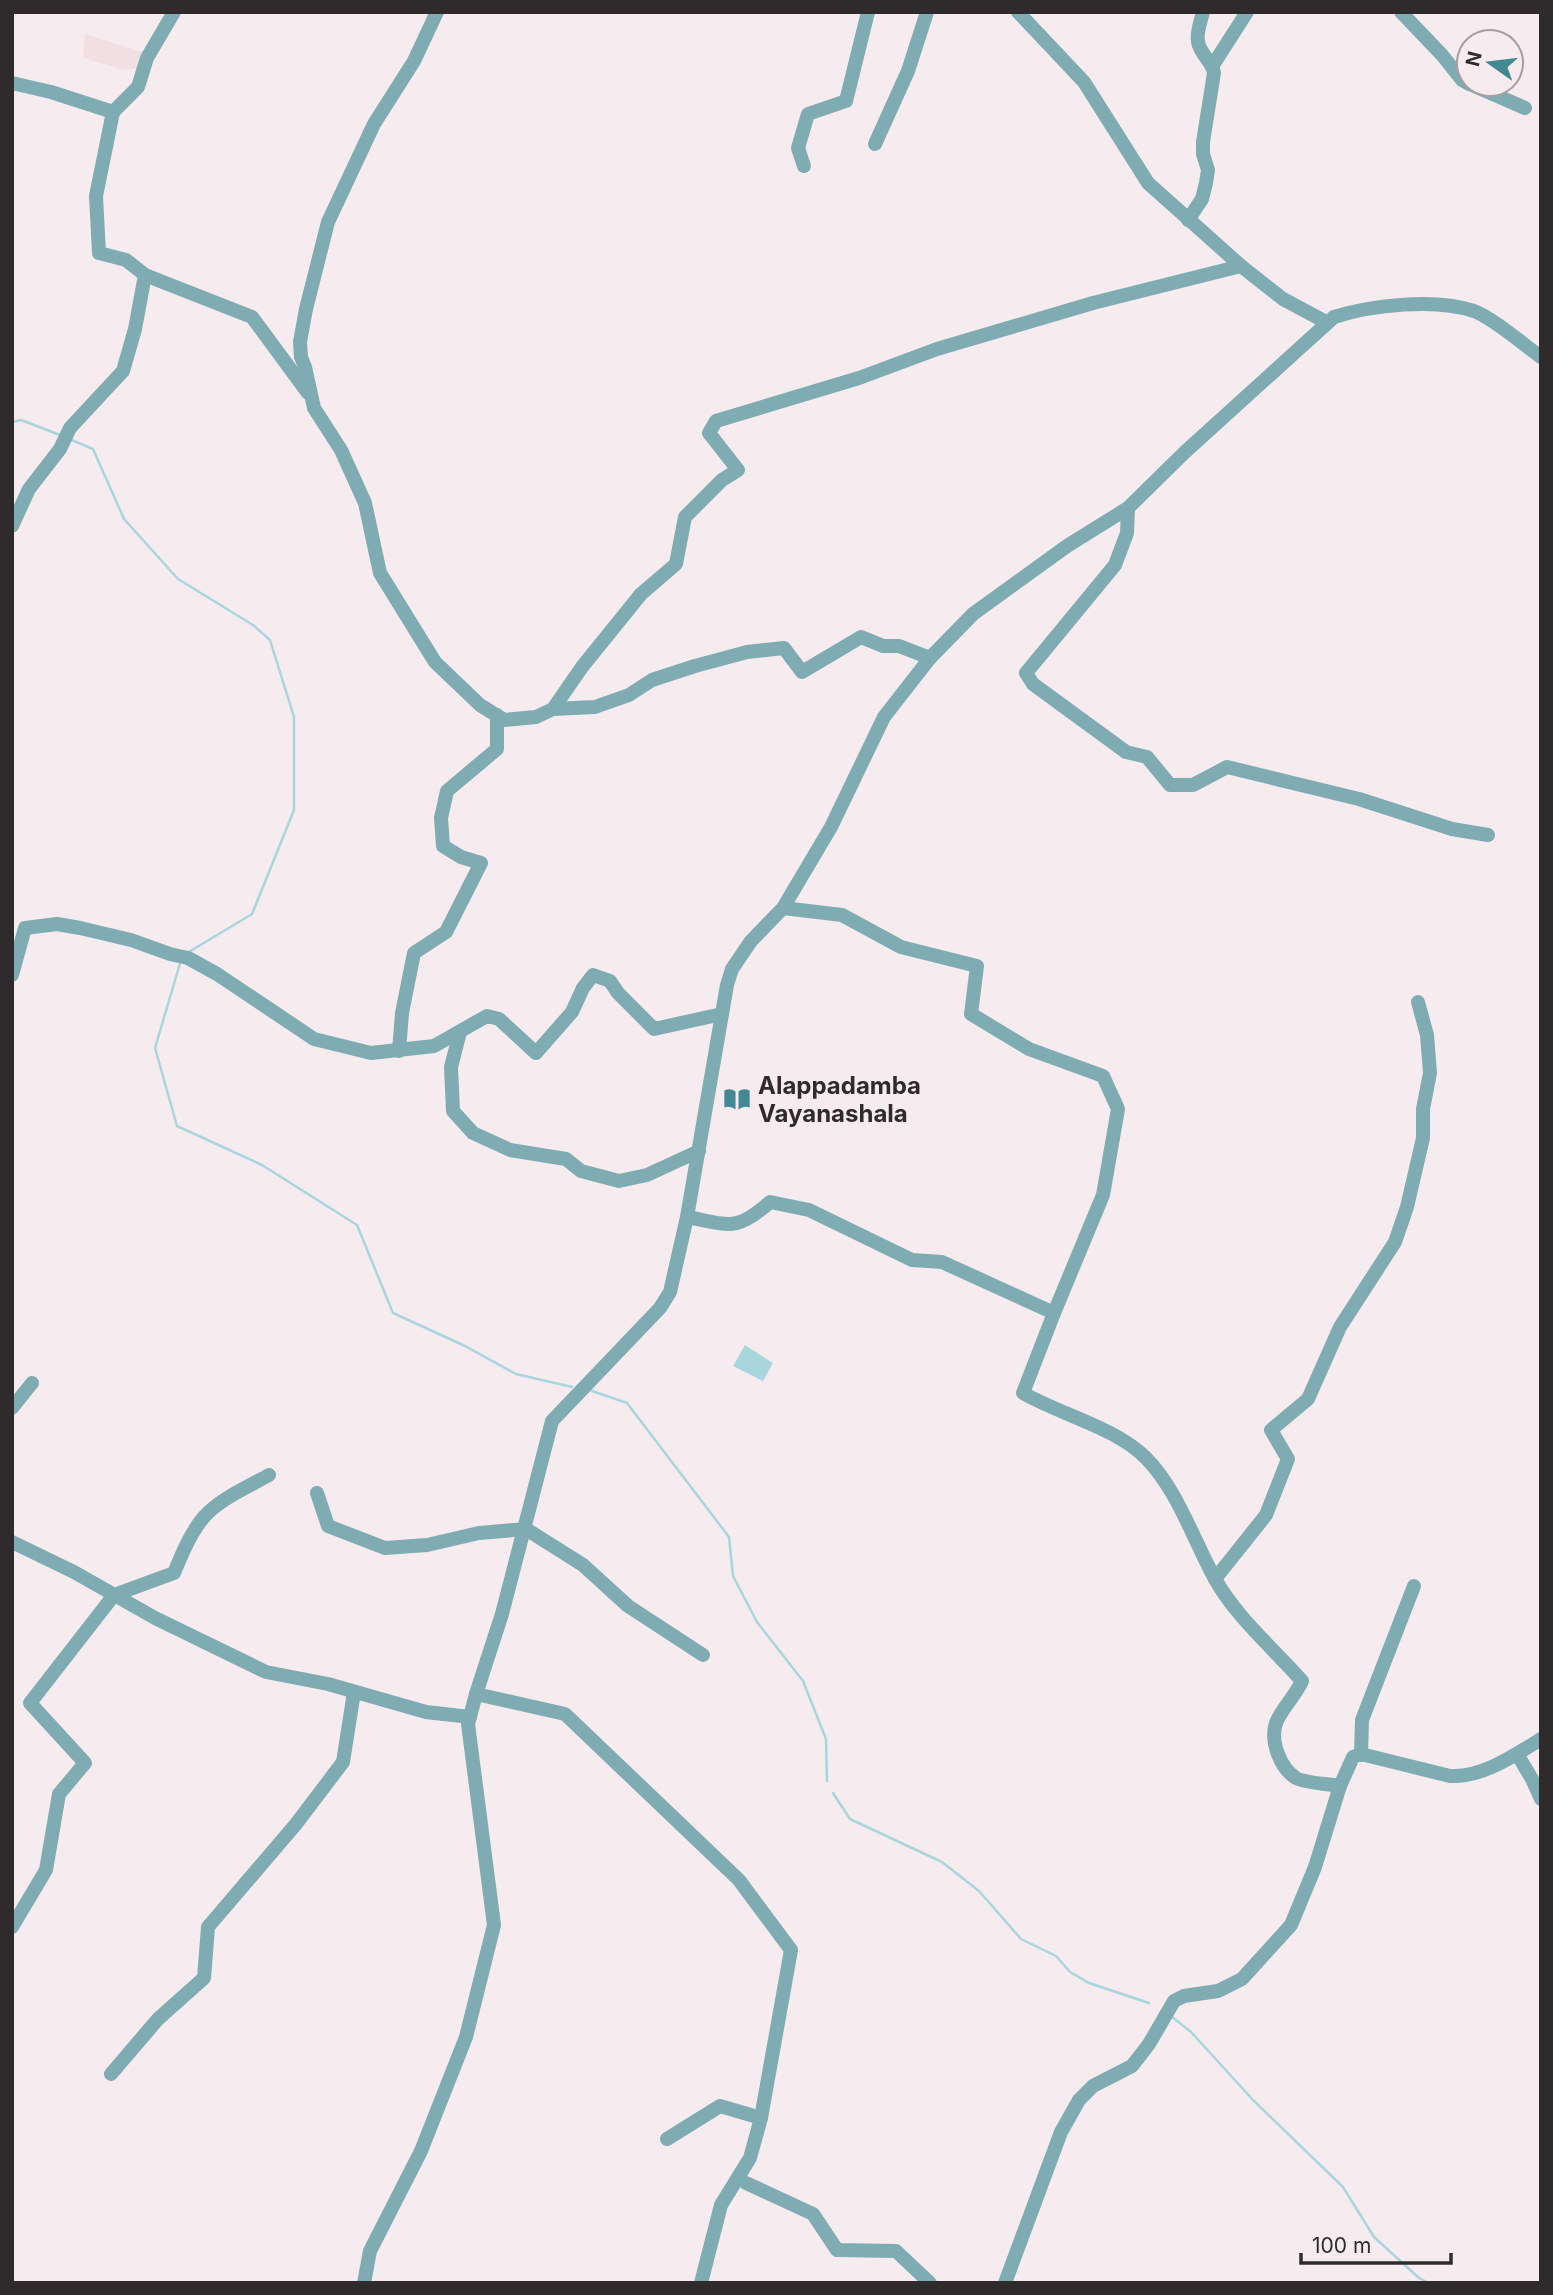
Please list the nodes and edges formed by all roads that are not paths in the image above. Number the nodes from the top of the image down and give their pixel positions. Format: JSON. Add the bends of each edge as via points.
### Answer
{"nodes":[{"id":1,"x":174,"y":12,"type":"edge"},
{"id":2,"x":438,"y":12,"type":"edge"},
{"id":3,"x":868,"y":12,"type":"edge"},
{"id":4,"x":927,"y":12,"type":"edge"},
{"id":5,"x":1018,"y":12,"type":"edge"},
{"id":6,"x":1203,"y":12,"type":"edge"},
{"id":7,"x":1247,"y":12,"type":"edge"},
{"id":8,"x":1401,"y":12,"type":"edge"},
{"id":9,"x":1213,"y":65,"type":"junction"},
{"id":10,"x":1455,"y":71,"type":"edge"},
{"id":11,"x":12,"y":83,"type":"edge"},
{"id":12,"x":1502,"y":98,"type":"edge"},
{"id":13,"x":1525,"y":108,"type":"dead end"},
{"id":14,"x":113,"y":112,"type":"junction"},
{"id":15,"x":875,"y":144,"type":"dead end"},
{"id":16,"x":804,"y":166,"type":"dead end"},
{"id":17,"x":1188,"y":220,"type":"junction"},
{"id":18,"x":1241,"y":266,"type":"junction"},
{"id":19,"x":145,"y":275,"type":"junction"},
{"id":20,"x":1326,"y":322,"type":"junction"},
{"id":21,"x":1541,"y":358,"type":"edge"},
{"id":22,"x":312,"y":397,"type":"junction"},
{"id":23,"x":1128,"y":508,"type":"junction"},
{"id":24,"x":12,"y":526,"type":"edge"},
{"id":25,"x":930,"y":658,"type":"junction"},
{"id":26,"x":553,"y":709,"type":"junction"},
{"id":27,"x":497,"y":715,"type":"junction"},
{"id":28,"x":1488,"y":835,"type":"dead end"},
{"id":29,"x":783,"y":908,"type":"junction"},
{"id":30,"x":12,"y":975,"type":"edge"},
{"id":31,"x":1418,"y":1002,"type":"dead end"},
{"id":32,"x":722,"y":1014,"type":"junction"},
{"id":33,"x":460,"y":1032,"type":"junction"},
{"id":34,"x":399,"y":1051,"type":"junction"},
{"id":35,"x":699,"y":1152,"type":"junction"},
{"id":36,"x":687,"y":1217,"type":"junction"},
{"id":37,"x":1054,"y":1313,"type":"junction"},
{"id":38,"x":32,"y":1383,"type":"dead end"},
{"id":39,"x":12,"y":1408,"type":"edge"},
{"id":40,"x":269,"y":1475,"type":"dead end"},
{"id":41,"x":317,"y":1493,"type":"dead end"},
{"id":42,"x":526,"y":1529,"type":"junction"},
{"id":43,"x":12,"y":1542,"type":"edge"},
{"id":44,"x":1215,"y":1578,"type":"junction"},
{"id":45,"x":1413,"y":1586,"type":"dead end"},
{"id":46,"x":114,"y":1595,"type":"junction"},
{"id":47,"x":703,"y":1655,"type":"dead end"},
{"id":48,"x":354,"y":1692,"type":"junction"},
{"id":49,"x":476,"y":1693,"type":"junction"},
{"id":50,"x":470,"y":1717,"type":"junction"},
{"id":51,"x":1541,"y":1739,"type":"edge"},
{"id":52,"x":1361,"y":1754,"type":"junction"},
{"id":53,"x":1517,"y":1754,"type":"junction"},
{"id":54,"x":1340,"y":1786,"type":"junction"},
{"id":55,"x":1541,"y":1799,"type":"edge"},
{"id":56,"x":12,"y":1927,"type":"edge"},
{"id":57,"x":111,"y":2074,"type":"dead end"},
{"id":58,"x":761,"y":2118,"type":"junction"},
{"id":59,"x":667,"y":2139,"type":"dead end"},
{"id":60,"x":746,"y":2183,"type":"dead end"},
{"id":61,"x":364,"y":2283,"type":"edge"},
{"id":62,"x":701,"y":2283,"type":"edge"},
{"id":63,"x":930,"y":2283,"type":"edge"},
{"id":64,"x":1005,"y":2283,"type":"edge"}],
"edges":[{"from":1,"to":14,"type":"street","via":[[147,58],[138,87]]},
{"from":2,"to":22,"type":"street","via":[[374,124],[328,222],[300,342]]},
{"from":3,"to":16,"type":"street","via":[[846,101],[808,114],[798,148]]},
{"from":4,"to":15,"type":"street","via":[[908,71]]},
{"from":5,"to":17,"type":"street","via":[[1084,82],[1148,183]]},
{"from":6,"to":9,"type":"street","via":[[1198,44]]},
{"from":7,"to":9,"type":"street"},
{"from":8,"to":10,"type":"street"},
{"from":9,"to":17,"type":"street","via":[[1203,142],[1206,183]]},
{"from":11,"to":14,"type":"street"},
{"from":12,"to":13,"type":"street"},
{"from":14,"to":19,"type":"street","via":[[96,196],[99,253],[126,260]]},
{"from":17,"to":18,"type":"street"},
{"from":18,"to":20,"type":"street","via":[[1283,299]]},
{"from":18,"to":26,"type":"street","via":[[937,349],[716,421],[709,433],[738,470],[685,517],[676,564],[641,594]]},
{"from":19,"to":22,"type":"street","via":[[252,317]]},
{"from":19,"to":24,"type":"street","via":[[122,371],[69,428],[60,449],[29,489]]},
{"from":20,"to":21,"type":"street","via":[[1353,311],[1395,305],[1442,306],[1475,312]]},
{"from":20,"to":23,"type":"street"},
{"from":22,"to":27,"type":"street","via":[[365,503],[380,573],[435,662]]},
{"from":23,"to":25,"type":"street","via":[[974,614]]},
{"from":23,"to":28,"type":"street","via":[[1127,533],[1115,565],[1026,673],[1033,684],[1126,752],[1147,757],[1170,785],[1193,785],[1227,767]]},
{"from":25,"to":26,"type":"street","via":[[861,637],[802,672],[784,648],[747,652],[652,680],[629,695],[595,707]]},
{"from":25,"to":29,"type":"street","via":[[884,717],[831,827]]},
{"from":26,"to":27,"type":"street","via":[[536,717],[504,720]]},
{"from":27,"to":34,"type":"street","via":[[497,748],[447,791],[441,818],[443,846],[481,863],[446,932],[414,953]]},
{"from":29,"to":32,"type":"street","via":[[732,969]]},
{"from":29,"to":37,"type":"street","via":[[842,915],[901,947],[977,966],[971,1014],[1029,1049],[1103,1076],[1118,1109],[1102,1195]]},
{"from":30,"to":34,"type":"street","via":[[25,928],[57,924],[80,928],[182,957],[217,974],[314,1039],[371,1053]]},
{"from":31,"to":44,"type":"street","via":[[1430,1073],[1423,1138],[1395,1242],[1340,1327],[1308,1399],[1271,1430],[1288,1460],[1266,1515]]},
{"from":32,"to":33,"type":"street","via":[[654,1029],[610,981],[593,975],[572,1012],[536,1053],[499,1019],[487,1016]]},
{"from":32,"to":35,"type":"street"},
{"from":33,"to":34,"type":"street","via":[[434,1046]]},
{"from":33,"to":35,"type":"street","via":[[451,1067],[453,1111],[473,1133],[510,1150],[566,1159],[581,1171],[619,1181],[647,1175]]},
{"from":35,"to":36,"type":"street"},
{"from":36,"to":37,"type":"street","via":[[734,1226],[751,1219],[770,1202],[809,1210],[912,1260],[942,1262]]},
{"from":36,"to":42,"type":"street","via":[[670,1292],[660,1308],[552,1420]]},
{"from":37,"to":44,"type":"street","via":[[1023,1393],[1120,1439],[1146,1458],[1172,1495]]},
{"from":38,"to":39,"type":"street"},
{"from":40,"to":46,"type":"street","via":[[204,1517],[174,1573]]},
{"from":41,"to":42,"type":"street","via":[[328,1526],[385,1548]]},
{"from":42,"to":47,"type":"street","via":[[583,1565],[628,1606]]},
{"from":42,"to":49,"type":"street"},
{"from":43,"to":46,"type":"street"},
{"from":44,"to":54,"type":"street","via":[[1241,1617],[1301,1681],[1276,1723],[1275,1747],[1282,1762],[1296,1778]]},
{"from":45,"to":52,"type":"street","via":[[1362,1720]]},
{"from":46,"to":48,"type":"street","via":[[266,1672]]},
{"from":46,"to":56,"type":"street","via":[[30,1703],[85,1763],[59,1794],[46,1870]]},
{"from":48,"to":50,"type":"street","via":[[426,1712]]},
{"from":48,"to":57,"type":"street","via":[[343,1762],[208,1927],[204,1978],[158,2019]]},
{"from":49,"to":50,"type":"street"},
{"from":49,"to":58,"type":"street","via":[[565,1714],[739,1880],[791,1950]]},
{"from":50,"to":61,"type":"street","via":[[494,1925],[466,2037],[421,2151],[370,2251]]},
{"from":51,"to":53,"type":"street"},
{"from":52,"to":53,"type":"street","via":[[1465,1777]]},
{"from":52,"to":54,"type":"street","via":[[1353,1757]]},
{"from":53,"to":55,"type":"street"},
{"from":54,"to":64,"type":"street","via":[[1291,1925],[1242,1979],[1218,1991],[1174,2001],[1132,2066],[1093,2086],[1079,2100],[1061,2132]]},
{"from":58,"to":59,"type":"street","via":[[720,2106]]},
{"from":58,"to":62,"type":"street","via":[[750,2158],[721,2205]]},
{"from":60,"to":63,"type":"street","via":[[813,2214],[836,2250],[897,2251]]}]}
